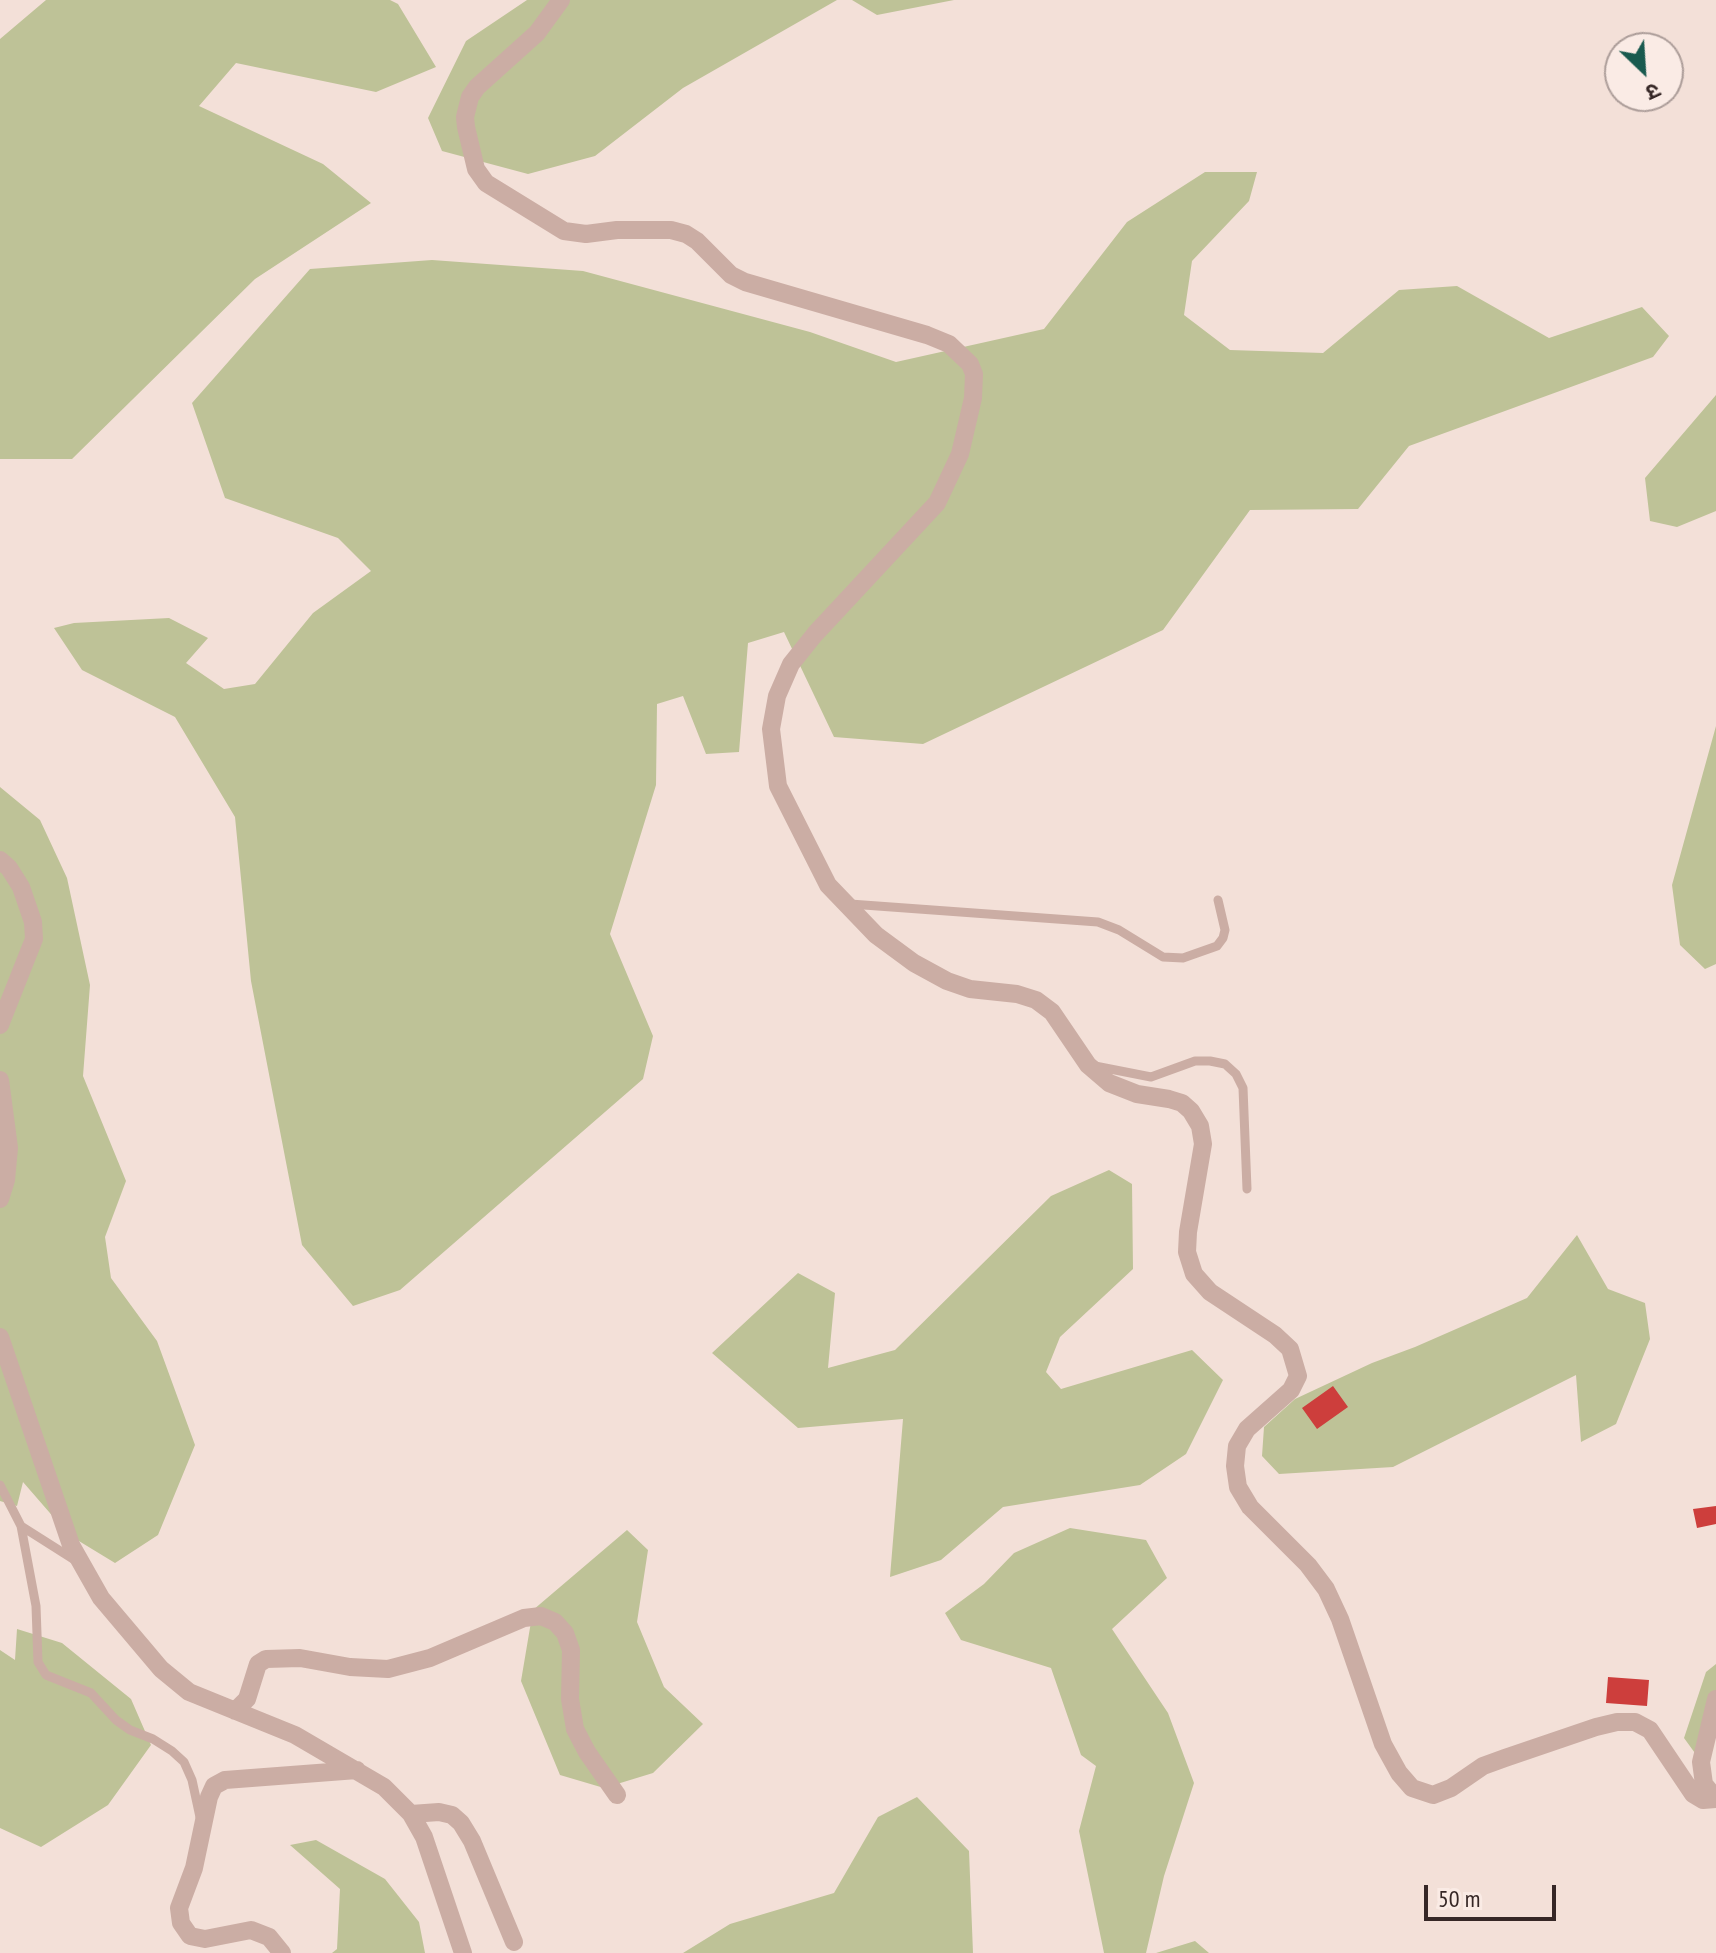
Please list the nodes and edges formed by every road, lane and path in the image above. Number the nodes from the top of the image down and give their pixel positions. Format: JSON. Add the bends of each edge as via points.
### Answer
{"nodes":[{"id":1,"x":561,"y":0,"type":"edge"},
{"id":2,"x":0,"y":860,"type":"edge"},
{"id":3,"x":1218,"y":900,"type":"dead end"},
{"id":4,"x":842,"y":903,"type":"junction"},
{"id":5,"x":0,"y":1025,"type":"edge"},
{"id":6,"x":1088,"y":1065,"type":"junction"},
{"id":7,"x":0,"y":1080,"type":"edge"},
{"id":8,"x":1247,"y":1189,"type":"dead end"},
{"id":9,"x":0,"y":1199,"type":"edge"},
{"id":10,"x":0,"y":1337,"type":"edge"},
{"id":11,"x":0,"y":1485,"type":"edge"},
{"id":12,"x":21,"y":1526,"type":"junction"},
{"id":13,"x":80,"y":1563,"type":"junction"},
{"id":14,"x":1716,"y":1699,"type":"edge"},
{"id":15,"x":235,"y":1711,"type":"junction"},
{"id":16,"x":358,"y":1770,"type":"junction"},
{"id":17,"x":617,"y":1795,"type":"dead end"},
{"id":18,"x":411,"y":1814,"type":"junction"},
{"id":19,"x":203,"y":1836,"type":"junction"},
{"id":20,"x":514,"y":1942,"type":"dead end"},
{"id":21,"x":282,"y":1953,"type":"edge"},
{"id":22,"x":463,"y":1953,"type":"edge"}],
"edges":[{"from":1,"to":4,"type":"street","via":[[537,33],[470,97],[466,127],[476,169],[486,183],[564,231],[686,234],[745,282],[927,335],[949,344],[974,374],[960,454],[937,503],[815,634],[791,664],[777,696],[771,729],[778,786],[818,868]]},
{"from":2,"to":5,"type":"street","via":[[21,887],[34,939]]},
{"from":3,"to":4,"type":"lane","via":[[1223,938],[1217,946],[1183,958],[1163,957],[1098,922]]},
{"from":4,"to":6,"type":"street","via":[[876,935],[947,981],[1036,1000],[1052,1012]]},
{"from":6,"to":8,"type":"lane","via":[[1151,1077],[1195,1061],[1225,1064],[1243,1088]]},
{"from":6,"to":14,"type":"street","via":[[1109,1083],[1182,1103],[1200,1126],[1203,1144],[1187,1252],[1194,1274],[1210,1292],[1283,1342],[1298,1376],[1237,1446],[1238,1487],[1326,1589],[1383,1744],[1412,1788],[1433,1795],[1505,1758],[1596,1727],[1635,1722],[1650,1730],[1693,1794],[1716,1799],[1704,1784],[1701,1762]]},
{"from":7,"to":9,"type":"street","via":[[9,1148]]},
{"from":10,"to":13,"type":"street"},
{"from":11,"to":12,"type":"lane"},
{"from":12,"to":13,"type":"lane"},
{"from":12,"to":19,"type":"lane","via":[[36,1606],[38,1662],[46,1675],[91,1693],[116,1720],[184,1762]]},
{"from":13,"to":15,"type":"street","via":[[101,1598],[161,1669],[189,1692]]},
{"from":15,"to":16,"type":"street","via":[[295,1735]]},
{"from":15,"to":17,"type":"street","via":[[247,1699],[258,1664],[266,1659],[388,1669],[541,1616],[565,1633],[571,1650],[575,1729]]},
{"from":16,"to":18,"type":"street"},
{"from":16,"to":19,"type":"street","via":[[225,1780],[209,1797]]},
{"from":18,"to":20,"type":"street","via":[[439,1812],[461,1823]]},
{"from":18,"to":22,"type":"street","via":[[424,1837]]},
{"from":19,"to":21,"type":"street","via":[[179,1908],[181,1923],[190,1936],[205,1939],[251,1930],[269,1937]]}]}
